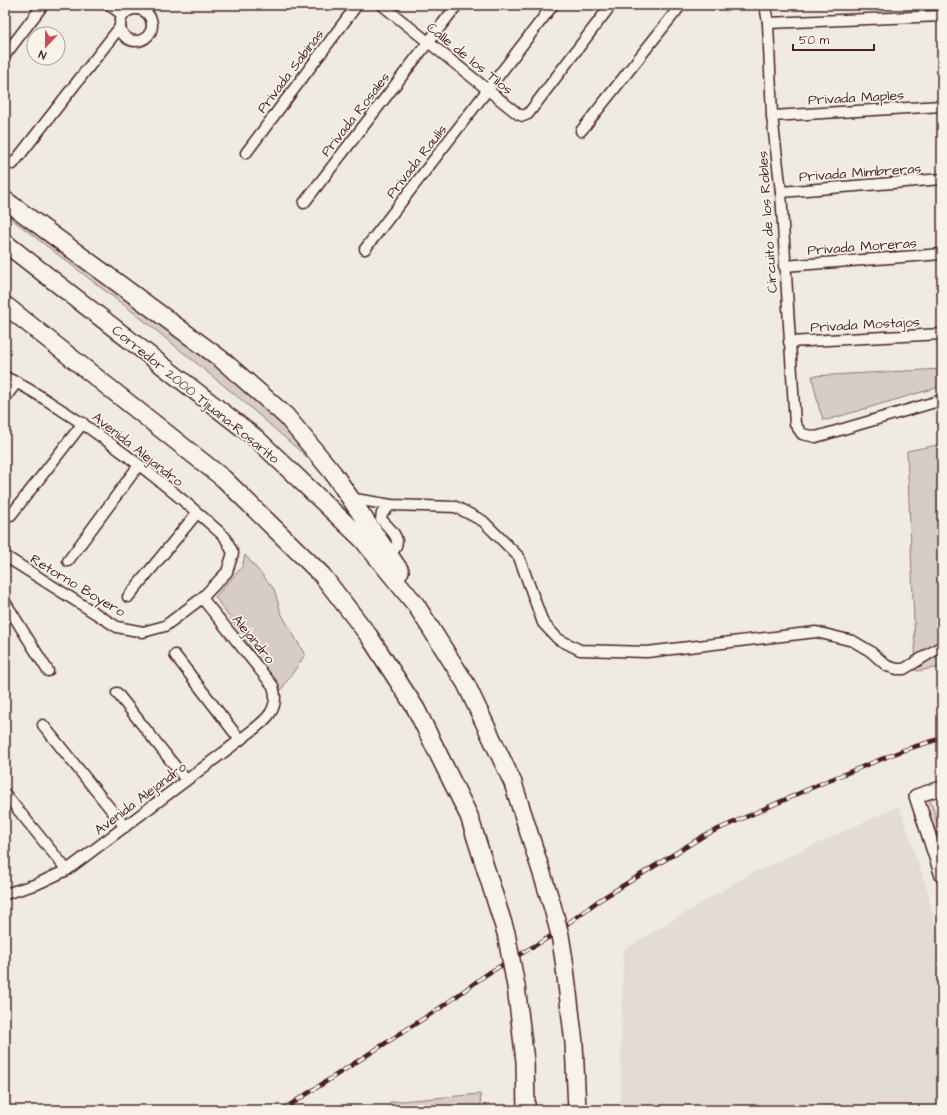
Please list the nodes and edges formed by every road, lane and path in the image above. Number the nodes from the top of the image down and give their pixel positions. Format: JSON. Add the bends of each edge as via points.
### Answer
{"nodes":[{"id":1,"x":43,"y":5,"type":"edge"},
{"id":2,"x":109,"y":5,"type":"edge"},
{"id":3,"x":357,"y":5,"type":"edge"},
{"id":4,"x":382,"y":5,"type":"edge"},
{"id":5,"x":456,"y":5,"type":"edge"},
{"id":6,"x":553,"y":5,"type":"edge"},
{"id":7,"x":611,"y":5,"type":"edge"},
{"id":8,"x":681,"y":5,"type":"edge"},
{"id":9,"x":765,"y":5,"type":"edge"},
{"id":10,"x":130,"y":10,"type":"edge"},
{"id":11,"x":942,"y":16,"type":"edge"},
{"id":12,"x":768,"y":23,"type":"junction"},
{"id":13,"x":120,"y":28,"type":"junction"},
{"id":14,"x":428,"y":41,"type":"junction"},
{"id":15,"x":5,"y":55,"type":"edge"},
{"id":16,"x":489,"y":90,"type":"junction"},
{"id":17,"x":942,"y":106,"type":"edge"},
{"id":18,"x":772,"y":116,"type":"junction"},
{"id":19,"x":581,"y":131,"type":"dead end"},
{"id":20,"x":246,"y":153,"type":"dead end"},
{"id":21,"x":13,"y":164,"type":"dead end"},
{"id":22,"x":942,"y":179,"type":"edge"},
{"id":23,"x":781,"y":192,"type":"junction"},
{"id":24,"x":5,"y":200,"type":"edge"},
{"id":25,"x":304,"y":203,"type":"dead end"},
{"id":26,"x":5,"y":242,"type":"edge"},
{"id":27,"x":365,"y":249,"type":"dead end"},
{"id":28,"x":942,"y":254,"type":"edge"},
{"id":29,"x":784,"y":266,"type":"junction"},
{"id":30,"x":5,"y":305,"type":"edge"},
{"id":31,"x":942,"y":334,"type":"edge"},
{"id":32,"x":789,"y":342,"type":"junction"},
{"id":33,"x":5,"y":377,"type":"edge"},
{"id":34,"x":17,"y":382,"type":"junction"},
{"id":35,"x":5,"y":398,"type":"edge"},
{"id":36,"x":942,"y":400,"type":"edge"},
{"id":37,"x":83,"y":423,"type":"junction"},
{"id":38,"x":139,"y":466,"type":"junction"},
{"id":39,"x":349,"y":498,"type":"junction"},
{"id":40,"x":391,"y":505,"type":"junction"},
{"id":41,"x":198,"y":512,"type":"junction"},
{"id":42,"x":11,"y":515,"type":"dead end"},
{"id":43,"x":5,"y":556,"type":"edge"},
{"id":44,"x":386,"y":559,"type":"junction"},
{"id":45,"x":68,"y":561,"type":"dead end"},
{"id":46,"x":231,"y":563,"type":"joint"},
{"id":47,"x":128,"y":597,"type":"dead end"},
{"id":48,"x":202,"y":598,"type":"junction"},
{"id":49,"x":5,"y":602,"type":"edge"},
{"id":50,"x":942,"y":646,"type":"edge"},
{"id":51,"x":175,"y":655,"type":"dead end"},
{"id":52,"x":48,"y":672,"type":"dead end"},
{"id":53,"x":117,"y":693,"type":"dead end"},
{"id":54,"x":276,"y":702,"type":"joint"},
{"id":55,"x":43,"y":725,"type":"dead end"},
{"id":56,"x":240,"y":740,"type":"junction"},
{"id":57,"x":186,"y":780,"type":"junction"},
{"id":58,"x":942,"y":791,"type":"edge"},
{"id":59,"x":5,"y":794,"type":"edge"},
{"id":60,"x":125,"y":827,"type":"junction"},
{"id":61,"x":67,"y":870,"type":"junction"},
{"id":62,"x":942,"y":875,"type":"edge"},
{"id":63,"x":5,"y":894,"type":"edge"},
{"id":64,"x":526,"y":1110,"type":"edge"},
{"id":65,"x":577,"y":1110,"type":"edge"}],
"edges":[{"from":1,"to":15,"type":"street"},
{"from":2,"to":10,"type":"street"},
{"from":3,"to":20,"type":"street","name":"Privada Sabinas"},
{"from":4,"to":14,"type":"street","name":"Calle de los Tilos"},
{"from":5,"to":14,"type":"street","name":"Privada Rosales"},
{"from":6,"to":16,"type":"street","name":"Privada Raulís"},
{"from":7,"to":16,"type":"street","name":"Calle de los Tilos","via":[[528,114],[518,114]]},
{"from":8,"to":19,"type":"street"},
{"from":9,"to":12,"type":"street","name":"Circuito de los Robles"},
{"from":10,"to":13,"type":"street","via":[[120,21]]},
{"from":10,"to":13,"type":"street","via":[[144,10],[149,14],[152,19],[151,31],[143,40],[131,41]]},
{"from":11,"to":12,"type":"street"},
{"from":12,"to":18,"type":"street","name":"Circuito de los Robles"},
{"from":13,"to":21,"type":"street"},
{"from":14,"to":16,"type":"street","name":"Calle de los Tilos"},
{"from":14,"to":25,"type":"street","name":"Privada Rosales"},
{"from":16,"to":27,"type":"street","name":"Privada Raulís"},
{"from":17,"to":18,"type":"street","name":"Privada Maples"},
{"from":18,"to":23,"type":"street","name":"Circuito de los Robles"},
{"from":22,"to":23,"type":"street","name":"Privada Mimbreras"},
{"from":23,"to":29,"type":"street","name":"Circuito de los Robles"},
{"from":24,"to":39,"type":"highway","via":[[221,359],[286,416],[316,451]]},
{"from":26,"to":44,"type":"highway","name":"Corredor 2000 Tijuana-Rosarito","via":[[257,439]]},
{"from":28,"to":29,"type":"street","name":"Privada Moreras"},
{"from":29,"to":32,"type":"street","name":"Circuito de los Robles"},
{"from":30,"to":64,"type":"highway","bridge":true,"via":[[224,479],[322,575],[369,636],[416,709],[469,816],[506,933],[516,986],[525,1061]]},
{"from":31,"to":32,"type":"street","name":"Privada Mostajos"},
{"from":32,"to":36,"type":"street","name":"Circuito de los Robles","via":[[795,424],[802,434],[816,437]]},
{"from":33,"to":34,"type":"street","name":"Avenida Alejandro"},
{"from":34,"to":35,"type":"street"},
{"from":34,"to":37,"type":"street","name":"Avenida Alejandro"},
{"from":37,"to":38,"type":"street","name":"Avenida Alejandro"},
{"from":37,"to":42,"type":"street"},
{"from":38,"to":41,"type":"street","name":"Avenida Alejandro"},
{"from":38,"to":45,"type":"street"},
{"from":39,"to":40,"type":"street"},
{"from":39,"to":44,"type":"highway"},
{"from":40,"to":44,"type":"street","via":[[381,515],[398,543]]},
{"from":40,"to":50,"type":"street","via":[[456,507],[483,521],[519,557],[543,623],[558,639],[580,650],[647,652],[816,632],[853,641],[870,651],[887,666],[897,669],[904,668]]},
{"from":41,"to":46,"type":"street","name":"Avenida Alejandro","via":[[225,537],[233,553]]},
{"from":41,"to":47,"type":"street"},
{"from":43,"to":48,"type":"street","name":"Retorno Boyero","via":[[117,627],[131,631],[143,632],[165,626]]},
{"from":44,"to":65,"type":"highway","bridge":true,"via":[[397,563],[416,605],[466,684],[513,784],[560,935],[574,1036]]},
{"from":46,"to":48,"type":"street","name":"Retorno Boyero","via":[[220,582]]},
{"from":48,"to":54,"type":"street","name":"Alejandro","via":[[267,677],[273,686]]},
{"from":49,"to":52,"type":"street"},
{"from":51,"to":56,"type":"street"},
{"from":53,"to":57,"type":"street"},
{"from":54,"to":56,"type":"street","name":"Avenida Alejandro","via":[[269,716]]},
{"from":55,"to":60,"type":"street"},
{"from":56,"to":57,"type":"street","name":"Avenida Alejandro"},
{"from":57,"to":60,"type":"street","name":"Avenida Alejandro"},
{"from":58,"to":62,"type":"street","via":[[941,788],[916,796]]},
{"from":59,"to":61,"type":"street"},
{"from":60,"to":61,"type":"street","name":"Avenida Alejandro"},
{"from":61,"to":63,"type":"street","name":"Avenida Alejandro","via":[[37,884]]}]}
